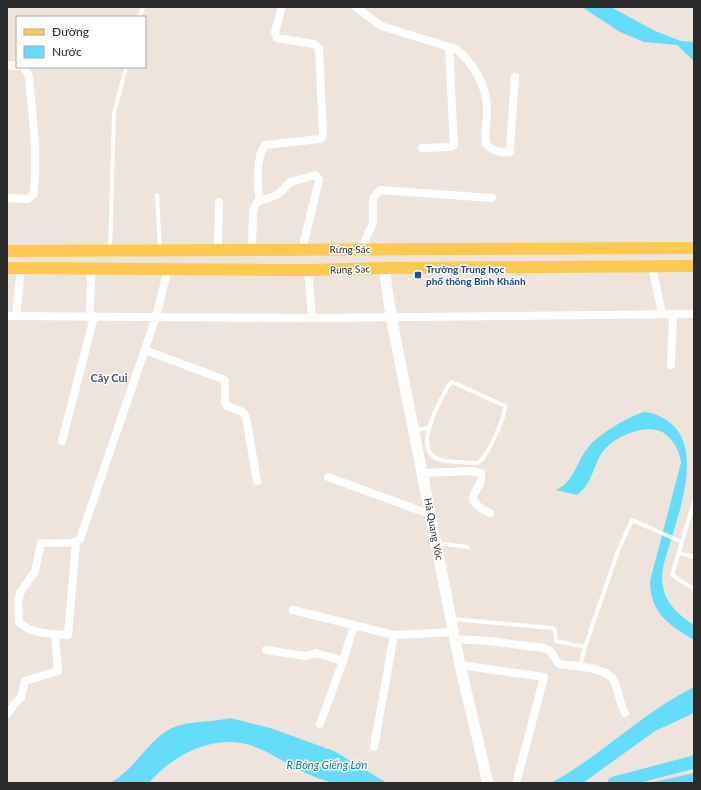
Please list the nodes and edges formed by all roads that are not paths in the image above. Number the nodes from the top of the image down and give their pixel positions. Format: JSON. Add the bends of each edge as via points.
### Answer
{"nodes":[{"id":1,"x":282,"y":7,"type":"edge"},
{"id":2,"x":356,"y":7,"type":"edge"},
{"id":3,"x":449,"y":47,"type":"junction"},
{"id":4,"x":24,"y":68,"type":"edge"},
{"id":5,"x":126,"y":68,"type":"edge"},
{"id":6,"x":515,"y":77,"type":"dead end"},
{"id":7,"x":422,"y":148,"type":"dead end"},
{"id":8,"x":157,"y":195,"type":"dead end"},
{"id":9,"x":7,"y":198,"type":"edge"},
{"id":10,"x":492,"y":198,"type":"dead end"},
{"id":11,"x":260,"y":200,"type":"junction"},
{"id":12,"x":219,"y":202,"type":"dead end"},
{"id":13,"x":694,"y":248,"type":"edge"},
{"id":14,"x":361,"y":249,"type":"junction"},
{"id":15,"x":383,"y":249,"type":"junction"},
{"id":16,"x":110,"y":250,"type":"junction"},
{"id":17,"x":160,"y":250,"type":"junction"},
{"id":18,"x":218,"y":250,"type":"junction"},
{"id":19,"x":252,"y":250,"type":"junction"},
{"id":20,"x":302,"y":250,"type":"junction"},
{"id":21,"x":7,"y":251,"type":"edge"},
{"id":22,"x":652,"y":266,"type":"junction"},
{"id":23,"x":694,"y":266,"type":"edge"},
{"id":24,"x":7,"y":268,"type":"edge"},
{"id":25,"x":384,"y":270,"type":"junction"},
{"id":26,"x":21,"y":272,"type":"junction"},
{"id":27,"x":91,"y":273,"type":"junction"},
{"id":28,"x":167,"y":273,"type":"junction"},
{"id":29,"x":308,"y":274,"type":"junction"},
{"id":30,"x":16,"y":312,"type":"junction"},
{"id":31,"x":662,"y":314,"type":"junction"},
{"id":32,"x":673,"y":314,"type":"junction"},
{"id":33,"x":694,"y":314,"type":"edge"},
{"id":34,"x":7,"y":316,"type":"edge"},
{"id":35,"x":391,"y":316,"type":"junction"},
{"id":36,"x":92,"y":317,"type":"junction"},
{"id":37,"x":156,"y":317,"type":"junction"},
{"id":38,"x":312,"y":318,"type":"junction"},
{"id":39,"x":144,"y":350,"type":"junction"},
{"id":40,"x":671,"y":365,"type":"dead end"},
{"id":41,"x":428,"y":428,"type":"junction"},
{"id":42,"x":415,"y":430,"type":"junction"},
{"id":43,"x":62,"y":441,"type":"dead end"},
{"id":44,"x":423,"y":473,"type":"junction"},
{"id":45,"x":328,"y":477,"type":"dead end"},
{"id":46,"x":257,"y":481,"type":"dead end"},
{"id":47,"x":694,"y":502,"type":"edge"},
{"id":48,"x":490,"y":513,"type":"dead end"},
{"id":49,"x":432,"y":515,"type":"junction"},
{"id":50,"x":76,"y":542,"type":"junction"},
{"id":51,"x":682,"y":542,"type":"junction"},
{"id":52,"x":437,"y":543,"type":"junction"},
{"id":53,"x":467,"y":547,"type":"dead end"},
{"id":54,"x":678,"y":553,"type":"junction"},
{"id":55,"x":694,"y":557,"type":"edge"},
{"id":56,"x":694,"y":589,"type":"edge"},
{"id":57,"x":293,"y":610,"type":"dead end"},
{"id":58,"x":451,"y":618,"type":"junction"},
{"id":59,"x":354,"y":626,"type":"junction"},
{"id":60,"x":55,"y":634,"type":"junction"},
{"id":61,"x":394,"y":636,"type":"junction"},
{"id":62,"x":455,"y":636,"type":"junction"},
{"id":63,"x":585,"y":647,"type":"junction"},
{"id":64,"x":266,"y":650,"type":"dead end"},
{"id":65,"x":343,"y":662,"type":"junction"},
{"id":66,"x":460,"y":665,"type":"junction"},
{"id":67,"x":580,"y":667,"type":"junction"},
{"id":68,"x":625,"y":713,"type":"dead end"},
{"id":69,"x":7,"y":714,"type":"edge"},
{"id":70,"x":320,"y":724,"type":"dead end"},
{"id":71,"x":374,"y":747,"type":"dead end"},
{"id":72,"x":488,"y":779,"type":"edge"},
{"id":73,"x":517,"y":780,"type":"dead end"}],
"edges":[{"from":1,"to":11,"type":"street","via":[[275,32],[277,38],[314,44],[320,48],[323,136],[320,139],[265,145],[257,181]]},
{"from":2,"to":3,"type":"street","via":[[381,26]]},
{"from":3,"to":6,"type":"street","via":[[460,53],[484,88],[487,96],[486,144],[490,148],[506,153],[510,152]]},
{"from":3,"to":7,"type":"street","via":[[454,144],[451,147]]},
{"from":4,"to":9,"type":"street","via":[[29,77],[34,138],[33,195],[28,199]]},
{"from":5,"to":16,"type":"lane","via":[[114,114]]},
{"from":8,"to":17,"type":"lane"},
{"from":10,"to":14,"type":"street","via":[[380,190],[373,198],[373,223]]},
{"from":11,"to":19,"type":"street","via":[[254,211]]},
{"from":11,"to":20,"type":"street","via":[[277,195],[291,182],[310,176],[318,177]]},
{"from":12,"to":18,"type":"street"},
{"from":13,"to":15,"type":"main road","name":"Rừng Sác"},
{"from":14,"to":15,"type":"main road","name":"Rừng Sác"},
{"from":14,"to":20,"type":"main road","name":"Rừng Sác"},
{"from":15,"to":25,"type":"main road"},
{"from":16,"to":17,"type":"main road","name":"Rừng Sác"},
{"from":16,"to":21,"type":"main road","name":"Rừng Sác"},
{"from":17,"to":18,"type":"main road","name":"Rừng Sác"},
{"from":18,"to":19,"type":"main road","name":"Rừng Sác"},
{"from":19,"to":20,"type":"main road","name":"Rừng Sác"},
{"from":22,"to":23,"type":"main road","name":"Rung Sac"},
{"from":22,"to":25,"type":"main road","name":"Rung Sac"},
{"from":22,"to":31,"type":"street"},
{"from":24,"to":26,"type":"main road","name":"Rung Sac"},
{"from":25,"to":29,"type":"main road","name":"Rung Sac"},
{"from":25,"to":35,"type":"street","name":"Hà Quang Vóc"},
{"from":26,"to":27,"type":"main road","name":"Rung Sac"},
{"from":26,"to":30,"type":"street"},
{"from":27,"to":28,"type":"main road","name":"Rung Sac"},
{"from":27,"to":36,"type":"street"},
{"from":28,"to":29,"type":"main road","name":"Rung Sac"},
{"from":28,"to":37,"type":"street"},
{"from":29,"to":38,"type":"street"},
{"from":30,"to":34,"type":"street"},
{"from":30,"to":36,"type":"street"},
{"from":31,"to":32,"type":"street"},
{"from":31,"to":35,"type":"street"},
{"from":32,"to":33,"type":"street"},
{"from":32,"to":40,"type":"street"},
{"from":35,"to":38,"type":"street"},
{"from":35,"to":42,"type":"street","name":"Hà Quang Vóc"},
{"from":36,"to":37,"type":"street"},
{"from":36,"to":43,"type":"street"},
{"from":37,"to":38,"type":"street"},
{"from":37,"to":39,"type":"street"},
{"from":39,"to":46,"type":"street","via":[[225,380],[224,403],[243,412],[246,417]]},
{"from":39,"to":50,"type":"street","via":[[80,539]]},
{"from":41,"to":41,"type":"lane","via":[[445,391],[452,382],[505,406],[503,418],[484,458],[477,463],[435,458],[429,453]]},
{"from":41,"to":42,"type":"lane"},
{"from":42,"to":44,"type":"street","name":"Hà Quang Vóc"},
{"from":44,"to":48,"type":"street","via":[[481,473],[474,501]]},
{"from":44,"to":49,"type":"street","name":"Hà Quang Vóc"},
{"from":45,"to":49,"type":"street"},
{"from":47,"to":51,"type":"lane"},
{"from":49,"to":52,"type":"street","name":"Hà Quang Vóc"},
{"from":50,"to":60,"type":"street","via":[[68,635]]},
{"from":50,"to":60,"type":"street","via":[[41,543],[35,571],[20,593],[19,622],[24,628]]},
{"from":51,"to":54,"type":"lane"},
{"from":51,"to":63,"type":"lane","via":[[632,520],[618,551]]},
{"from":52,"to":53,"type":"lane"},
{"from":52,"to":58,"type":"street","name":"Hà Quang Vóc"},
{"from":54,"to":55,"type":"lane"},
{"from":54,"to":56,"type":"lane","via":[[673,576]]},
{"from":57,"to":59,"type":"street"},
{"from":58,"to":62,"type":"street","name":"Hà Quang Vóc"},
{"from":58,"to":63,"type":"lane","via":[[552,628],[555,630],[556,641]]},
{"from":59,"to":61,"type":"street"},
{"from":59,"to":65,"type":"street"},
{"from":60,"to":69,"type":"street","via":[[58,671],[25,681],[21,698]]},
{"from":61,"to":62,"type":"street"},
{"from":61,"to":71,"type":"street"},
{"from":62,"to":66,"type":"street","name":"Hà Quang Vóc"},
{"from":62,"to":67,"type":"street","via":[[544,648],[550,651],[559,664]]},
{"from":63,"to":67,"type":"lane"},
{"from":64,"to":65,"type":"street","via":[[304,656],[316,653]]},
{"from":65,"to":70,"type":"street"},
{"from":66,"to":72,"type":"street","name":"Hà Quang Vóc"},
{"from":66,"to":73,"type":"street","via":[[544,677]]},
{"from":67,"to":68,"type":"street","via":[[610,675]]}]}
